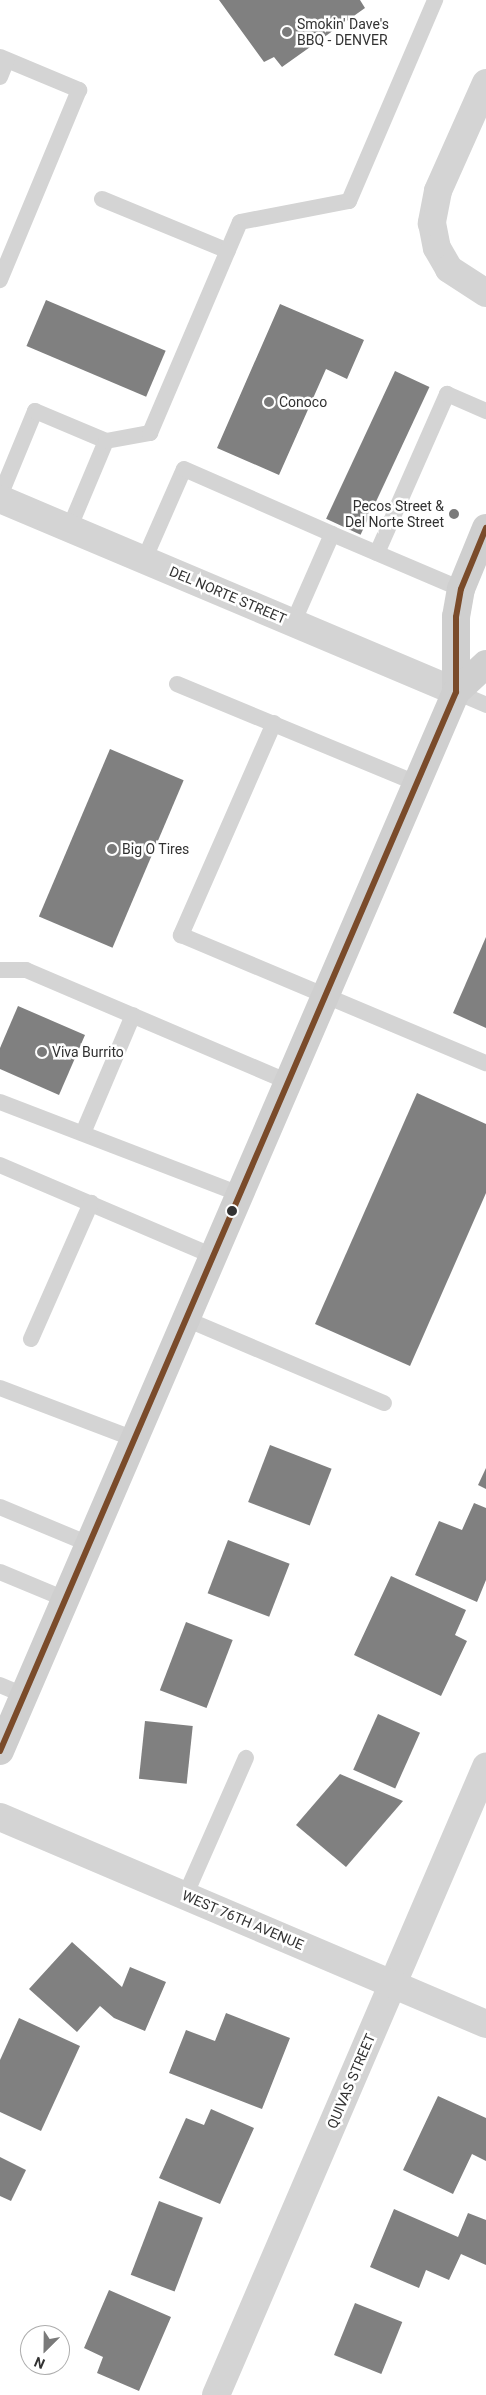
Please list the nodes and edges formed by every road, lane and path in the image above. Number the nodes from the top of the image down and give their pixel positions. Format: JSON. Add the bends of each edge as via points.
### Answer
{"nodes":[{"id":1,"x":435,"y":0,"type":"edge"},
{"id":2,"x":3,"y":58,"type":"edge"},
{"id":3,"x":0,"y":77,"type":"edge"},
{"id":4,"x":486,"y":83,"type":"edge"},
{"id":5,"x":102,"y":199,"type":"dead end"},
{"id":6,"x":228,"y":251,"type":"junction"},
{"id":7,"x":0,"y":280,"type":"edge"},
{"id":8,"x":486,"y":294,"type":"edge"},
{"id":9,"x":486,"y":411,"type":"edge"},
{"id":10,"x":106,"y":441,"type":"junction"},
{"id":11,"x":0,"y":498,"type":"edge"},
{"id":12,"x":486,"y":528,"type":"edge"},
{"id":13,"x":69,"y":529,"type":"junction"},
{"id":14,"x":332,"y":534,"type":"junction"},
{"id":15,"x":377,"y":553,"type":"junction"},
{"id":16,"x":144,"y":560,"type":"junction"},
{"id":17,"x":461,"y":589,"type":"junction"},
{"id":18,"x":293,"y":623,"type":"junction"},
{"id":19,"x":486,"y":664,"type":"edge"},
{"id":20,"x":177,"y":684,"type":"dead end"},
{"id":21,"x":456,"y":692,"type":"junction"},
{"id":22,"x":486,"y":704,"type":"edge"},
{"id":23,"x":274,"y":724,"type":"junction"},
{"id":24,"x":416,"y":783,"type":"junction"},
{"id":25,"x":0,"y":970,"type":"edge"},
{"id":26,"x":325,"y":996,"type":"junction"},
{"id":27,"x":133,"y":1016,"type":"junction"},
{"id":28,"x":486,"y":1063,"type":"edge"},
{"id":29,"x":288,"y":1082,"type":"junction"},
{"id":30,"x":0,"y":1102,"type":"edge"},
{"id":31,"x":83,"y":1133,"type":"junction"},
{"id":32,"x":0,"y":1165,"type":"edge"},
{"id":33,"x":240,"y":1194,"type":"junction"},
{"id":34,"x":91,"y":1203,"type":"junction"},
{"id":35,"x":213,"y":1256,"type":"junction"},
{"id":36,"x":186,"y":1319,"type":"junction"},
{"id":37,"x":31,"y":1340,"type":"dead end"},
{"id":38,"x":0,"y":1388,"type":"edge"},
{"id":39,"x":384,"y":1403,"type":"dead end"},
{"id":40,"x":134,"y":1439,"type":"junction"},
{"id":41,"x":0,"y":1506,"type":"edge"},
{"id":42,"x":89,"y":1544,"type":"junction"},
{"id":43,"x":0,"y":1572,"type":"edge"},
{"id":44,"x":65,"y":1599,"type":"junction"},
{"id":45,"x":12,"y":1690,"type":"edge"},
{"id":46,"x":0,"y":1751,"type":"edge"},
{"id":47,"x":246,"y":1758,"type":"dead end"},
{"id":48,"x":486,"y":1768,"type":"edge"},
{"id":49,"x":0,"y":1817,"type":"edge"},
{"id":50,"x":185,"y":1896,"type":"junction"},
{"id":51,"x":393,"y":1984,"type":"junction"},
{"id":52,"x":486,"y":2024,"type":"edge"},
{"id":53,"x":216,"y":2395,"type":"edge"}],
"edges":[{"from":1,"to":6,"type":"lane","via":[[349,201],[240,222]]},
{"from":2,"to":3,"type":"lane"},
{"from":2,"to":7,"type":"lane","via":[[79,90]]},
{"from":4,"to":8,"type":"street","via":[[438,191],[432,223],[436,248],[449,269]]},
{"from":5,"to":6,"type":"lane"},
{"from":6,"to":10,"type":"lane","via":[[150,433]]},
{"from":9,"to":15,"type":"lane","via":[[447,394]]},
{"from":10,"to":11,"type":"lane","via":[[35,411]]},
{"from":10,"to":13,"type":"lane"},
{"from":11,"to":13,"type":"street","name":"DEL NORTE STREET"},
{"from":12,"to":17,"type":"main road"},
{"from":13,"to":16,"type":"street","name":"DEL NORTE STREET"},
{"from":14,"to":15,"type":"lane"},
{"from":14,"to":16,"type":"lane","via":[[184,469]]},
{"from":14,"to":18,"type":"lane"},
{"from":15,"to":17,"type":"lane"},
{"from":16,"to":18,"type":"street","name":"DEL NORTE STREET"},
{"from":17,"to":21,"type":"main road","via":[[456,617]]},
{"from":18,"to":21,"type":"street","name":"DEL NORTE STREET"},
{"from":19,"to":21,"type":"main road"},
{"from":20,"to":23,"type":"lane"},
{"from":21,"to":22,"type":"lane"},
{"from":21,"to":24,"type":"main road"},
{"from":23,"to":24,"type":"lane"},
{"from":23,"to":26,"type":"lane","via":[[181,935]]},
{"from":24,"to":26,"type":"main road"},
{"from":25,"to":27,"type":"lane","via":[[26,970]]},
{"from":26,"to":28,"type":"lane"},
{"from":26,"to":29,"type":"main road"},
{"from":27,"to":29,"type":"lane"},
{"from":27,"to":31,"type":"lane"},
{"from":29,"to":33,"type":"main road"},
{"from":30,"to":31,"type":"lane"},
{"from":31,"to":33,"type":"lane"},
{"from":32,"to":34,"type":"lane"},
{"from":33,"to":35,"type":"main road"},
{"from":34,"to":35,"type":"lane"},
{"from":34,"to":37,"type":"lane"},
{"from":35,"to":36,"type":"main road"},
{"from":36,"to":39,"type":"lane"},
{"from":36,"to":40,"type":"main road"},
{"from":38,"to":40,"type":"lane"},
{"from":40,"to":42,"type":"main road"},
{"from":41,"to":42,"type":"lane"},
{"from":42,"to":44,"type":"main road"},
{"from":43,"to":44,"type":"lane"},
{"from":44,"to":45,"type":"main road"},
{"from":45,"to":46,"type":"main road"},
{"from":47,"to":50,"type":"lane"},
{"from":48,"to":51,"type":"street","name":"QUIVAS STREET"},
{"from":49,"to":50,"type":"street","name":"WEST 76TH AVENUE"},
{"from":50,"to":51,"type":"street","name":"WEST 76TH AVENUE"},
{"from":51,"to":52,"type":"street","name":"WEST 76TH AVENUE"},
{"from":51,"to":53,"type":"street","name":"QUIVAS STREET"}]}
